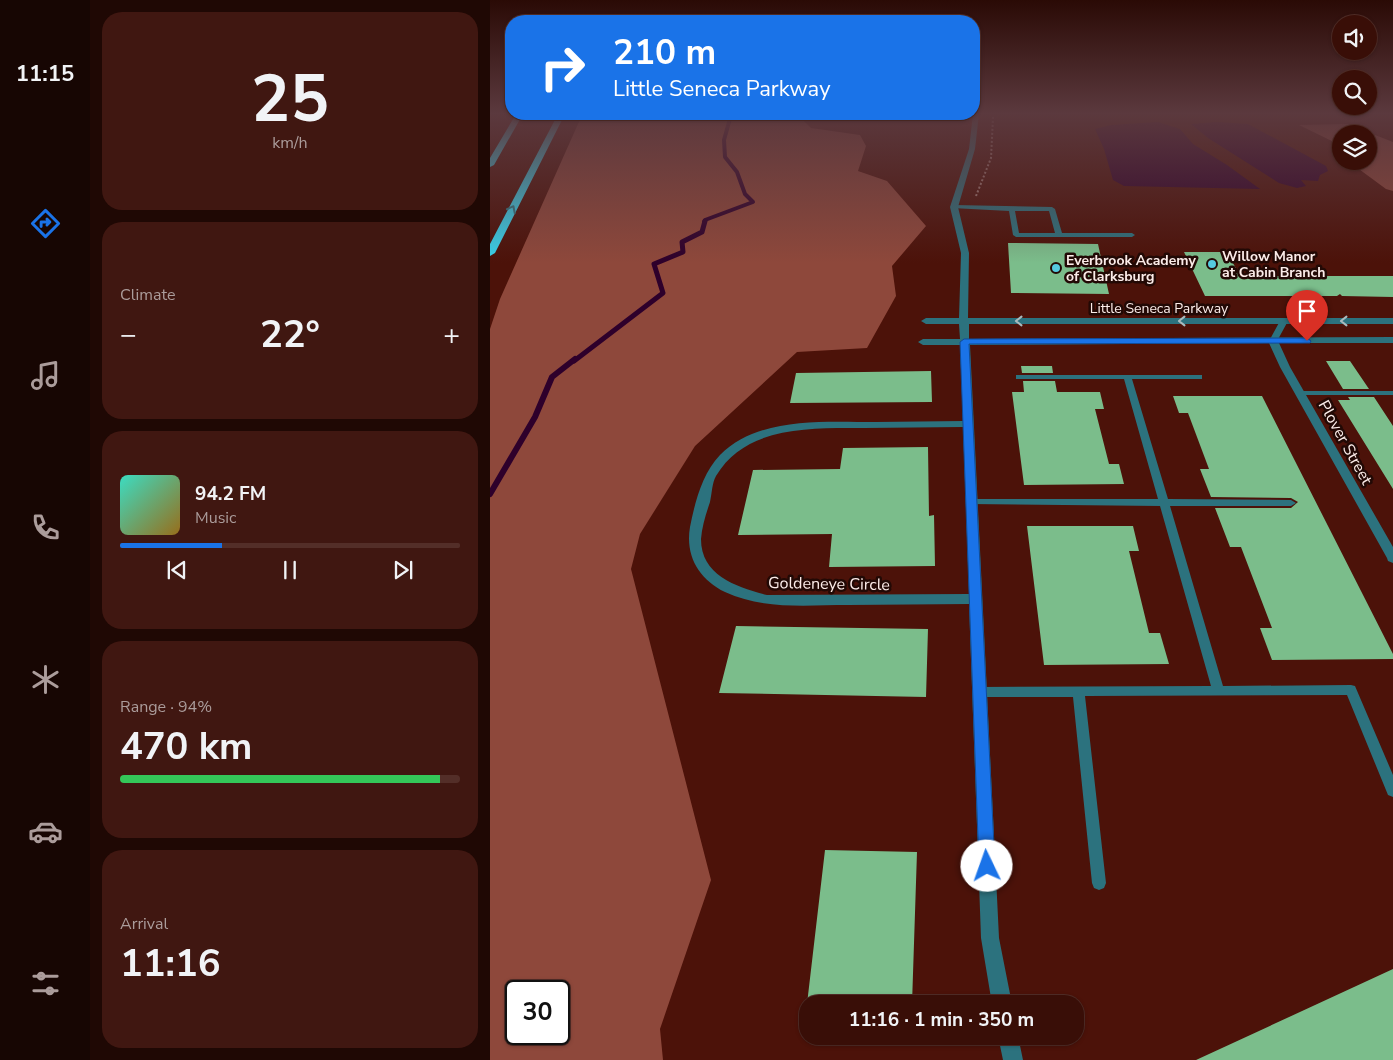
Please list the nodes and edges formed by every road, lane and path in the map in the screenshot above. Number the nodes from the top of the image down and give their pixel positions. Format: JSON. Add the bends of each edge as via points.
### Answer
{"nodes":[{"id":1,"x":537,"y":163,"type":"edge"},
{"id":2,"x":968,"y":163,"type":"edge"},
{"id":3,"x":954,"y":207,"type":"junction"},
{"id":4,"x":1012,"y":209,"type":"junction"},
{"id":5,"x":1059,"y":235,"type":"junction"},
{"id":6,"x":1132,"y":235,"type":"dead end"},
{"id":7,"x":490,"y":253,"type":"edge"},
{"id":8,"x":926,"y":321,"type":"dead end"},
{"id":9,"x":964,"y":321,"type":"junction"},
{"id":10,"x":1284,"y":321,"type":"junction"},
{"id":11,"x":1393,"y":321,"type":"edge"},
{"id":12,"x":1393,"y":340,"type":"edge"},
{"id":13,"x":1273,"y":341,"type":"junction"},
{"id":14,"x":924,"y":342,"type":"dead end"},
{"id":15,"x":964,"y":342,"type":"junction"},
{"id":16,"x":1019,"y":377,"type":"dead end"},
{"id":17,"x":1126,"y":377,"type":"junction"},
{"id":18,"x":1198,"y":377,"type":"dead end"},
{"id":19,"x":1300,"y":393,"type":"junction"},
{"id":20,"x":1393,"y":393,"type":"edge"},
{"id":21,"x":968,"y":424,"type":"junction"},
{"id":22,"x":971,"y":502,"type":"junction"},
{"id":23,"x":1164,"y":503,"type":"junction"},
{"id":24,"x":1291,"y":503,"type":"dead end"},
{"id":25,"x":1393,"y":558,"type":"edge"},
{"id":26,"x":975,"y":599,"type":"junction"},
{"id":27,"x":1078,"y":691,"type":"junction"},
{"id":28,"x":1219,"y":691,"type":"junction"},
{"id":29,"x":979,"y":692,"type":"junction"},
{"id":30,"x":1393,"y":791,"type":"edge"},
{"id":31,"x":1099,"y":883,"type":"dead end"},
{"id":32,"x":1000,"y":995,"type":"edge"},
{"id":33,"x":1010,"y":1045,"type":"edge"},
{"id":34,"x":1013,"y":1060,"type":"edge"}],
"edges":[{"from":7,"to":1,"type":"highway","one_way":true},
{"from":2,"to":3,"type":"street"},
{"from":3,"to":4,"type":"lane"},
{"from":3,"to":9,"type":"street","via":[[965,253]]},
{"from":4,"to":5,"type":"lane","via":[[1052,209]]},
{"from":4,"to":5,"type":"lane","via":[[1016,235]]},
{"from":5,"to":6,"type":"lane"},
{"from":8,"to":9,"type":"street","name":"Little Seneca Parkway"},
{"from":10,"to":9,"type":"street","name":"Little Seneca Parkway","one_way":true},
{"from":9,"to":15,"type":"street"},
{"from":11,"to":10,"type":"street","name":"Little Seneca Parkway","one_way":true},
{"from":10,"to":13,"type":"lane"},
{"from":12,"to":13,"type":"street"},
{"from":13,"to":15,"type":"street"},
{"from":13,"to":19,"type":"street","name":"Plover Street"},
{"from":14,"to":15,"type":"street"},
{"from":15,"to":21,"type":"street"},
{"from":16,"to":17,"type":"lane"},
{"from":17,"to":18,"type":"lane"},
{"from":17,"to":23,"type":"lane"},
{"from":19,"to":20,"type":"lane"},
{"from":19,"to":25,"type":"street","name":"Plover Street"},
{"from":21,"to":22,"type":"street"},
{"from":21,"to":26,"type":"street","name":"Goldeneye Circle","via":[[811,425],[758,435],[739,445],[710,476],[695,530],[695,551],[703,568],[718,583],[735,592],[767,600]]},
{"from":22,"to":23,"type":"lane"},
{"from":22,"to":26,"type":"street"},
{"from":23,"to":24,"type":"lane"},
{"from":23,"to":28,"type":"lane"},
{"from":26,"to":29,"type":"street"},
{"from":27,"to":28,"type":"lane"},
{"from":27,"to":29,"type":"lane"},
{"from":27,"to":31,"type":"lane"},
{"from":28,"to":30,"type":"lane","via":[[1350,690]]},
{"from":29,"to":32,"type":"street","via":[[990,938]]},
{"from":33,"to":34,"type":"street"}]}
